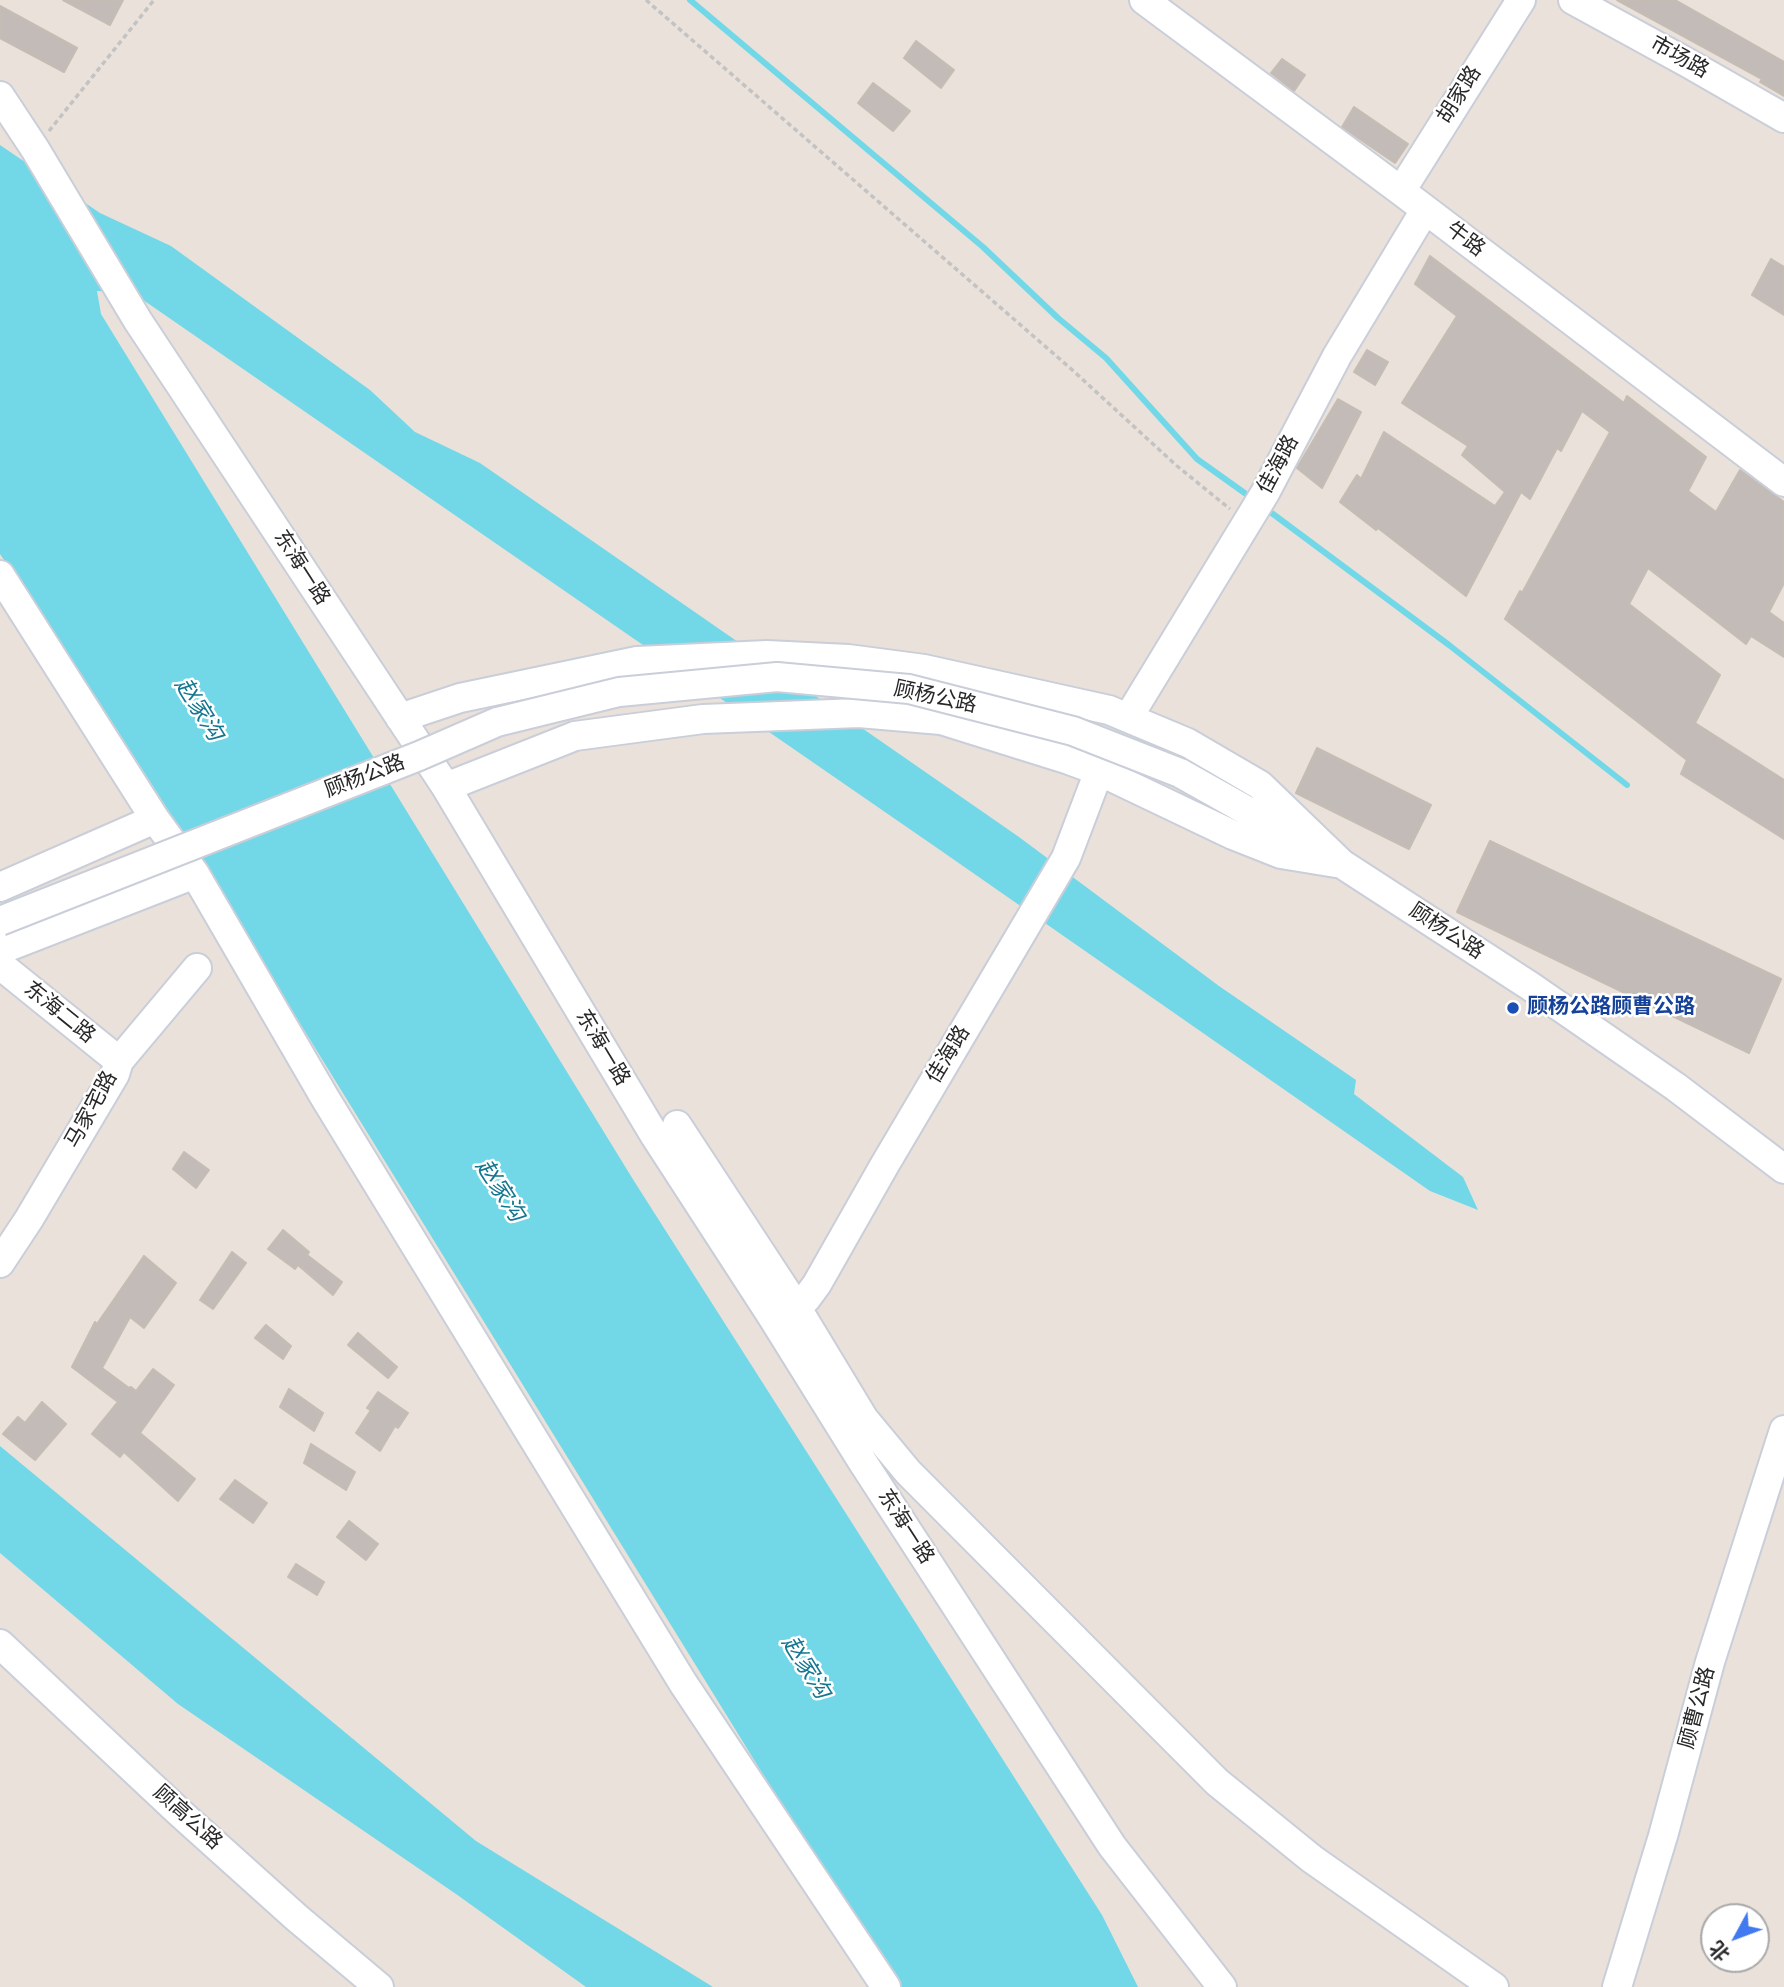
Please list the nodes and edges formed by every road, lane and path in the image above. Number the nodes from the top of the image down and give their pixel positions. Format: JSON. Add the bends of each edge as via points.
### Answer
{"nodes":[{"id":1,"x":154,"y":0,"type":"edge"},
{"id":2,"x":646,"y":0,"type":"edge"},
{"id":3,"x":1144,"y":0,"type":"edge"},
{"id":4,"x":1521,"y":0,"type":"edge"},
{"id":5,"x":1573,"y":0,"type":"edge"},
{"id":6,"x":0,"y":96,"type":"edge"},
{"id":7,"x":1784,"y":118,"type":"edge"},
{"id":8,"x":35,"y":149,"type":"junction"},
{"id":9,"x":1401,"y":191,"type":"junction"},
{"id":10,"x":1426,"y":210,"type":"junction"},
{"id":11,"x":1784,"y":482,"type":"edge"},
{"id":12,"x":1247,"y":523,"type":"junction"},
{"id":13,"x":0,"y":575,"type":"edge"},
{"id":14,"x":400,"y":718,"type":"junction"},
{"id":15,"x":1128,"y":718,"type":"junction"},
{"id":16,"x":1099,"y":771,"type":"junction"},
{"id":17,"x":446,"y":787,"type":"junction"},
{"id":18,"x":155,"y":819,"type":"junction"},
{"id":19,"x":1342,"y":864,"type":"junction"},
{"id":20,"x":195,"y":874,"type":"junction"},
{"id":21,"x":0,"y":887,"type":"edge"},
{"id":22,"x":0,"y":921,"type":"edge"},
{"id":23,"x":0,"y":950,"type":"edge"},
{"id":24,"x":0,"y":965,"type":"edge"},
{"id":25,"x":197,"y":968,"type":"dead end"},
{"id":26,"x":119,"y":1061,"type":"junction"},
{"id":27,"x":677,"y":1125,"type":"dead end"},
{"id":28,"x":1784,"y":1169,"type":"edge"},
{"id":29,"x":0,"y":1263,"type":"edge"},
{"id":30,"x":783,"y":1310,"type":"junction"},
{"id":31,"x":1784,"y":1430,"type":"edge"},
{"id":32,"x":0,"y":1644,"type":"edge"},
{"id":33,"x":379,"y":1987,"type":"edge"},
{"id":34,"x":886,"y":1987,"type":"edge"},
{"id":35,"x":1222,"y":1987,"type":"edge"},
{"id":36,"x":1494,"y":1987,"type":"edge"},
{"id":37,"x":1617,"y":1987,"type":"edge"}],
"edges":[{"from":1,"to":8,"type":"path"},
{"from":2,"to":12,"type":"path"},
{"from":3,"to":9,"type":"street","name":"牛路"},
{"from":4,"to":9,"type":"street","name":"胡家路"},
{"from":5,"to":7,"type":"street","name":"市场路"},
{"from":6,"to":8,"type":"street","name":"东海一路"},
{"from":8,"to":14,"type":"street","name":"东海一路","via":[[138,321]]},
{"from":9,"to":10,"type":"street","name":"牛路"},
{"from":10,"to":11,"type":"street","name":"牛路"},
{"from":10,"to":12,"type":"street","name":"佳海路","via":[[1337,356]]},
{"from":12,"to":15,"type":"street","name":"佳海路"},
{"from":13,"to":18,"type":"street"},
{"from":14,"to":15,"type":"street","via":[[460,698],[637,662],[767,655],[924,669]]},
{"from":14,"to":17,"type":"street","name":"东海一路"},
{"from":15,"to":19,"type":"street","via":[[1188,743],[1260,785]]},
{"from":16,"to":17,"type":"street","via":[[941,720],[859,713],[703,719],[575,736]]},
{"from":16,"to":19,"type":"street","via":[[1281,854]]},
{"from":16,"to":30,"type":"street","name":"佳海路","via":[[1066,858],[817,1284],[806,1299]]},
{"from":17,"to":30,"type":"street","name":"东海一路","via":[[655,1136]]},
{"from":18,"to":20,"type":"street"},
{"from":18,"to":21,"type":"street"},
{"from":19,"to":22,"type":"street","name":"顾杨公路","bridge":true,"via":[[1180,773],[1073,731],[909,689],[777,677],[619,692],[498,722]]},
{"from":19,"to":28,"type":"street","name":"顾杨公路","via":[[1530,986]]},
{"from":20,"to":23,"type":"street"},
{"from":20,"to":34,"type":"street","via":[[325,1098],[683,1683]]},
{"from":24,"to":26,"type":"street","name":"东海二路"},
{"from":25,"to":26,"type":"street","name":"马家宅路"},
{"from":26,"to":29,"type":"street","name":"马家宅路","via":[[30,1219]]},
{"from":27,"to":30,"type":"street"},
{"from":30,"to":35,"type":"street","name":"东海一路","via":[[862,1461],[1112,1846]]},
{"from":30,"to":36,"type":"street","via":[[908,1472],[1217,1782],[1312,1859]]},
{"from":31,"to":37,"type":"street","name":"顾曹公路","via":[[1710,1662]]},
{"from":32,"to":33,"type":"street","name":"顾高公路","via":[[189,1821]]}]}
